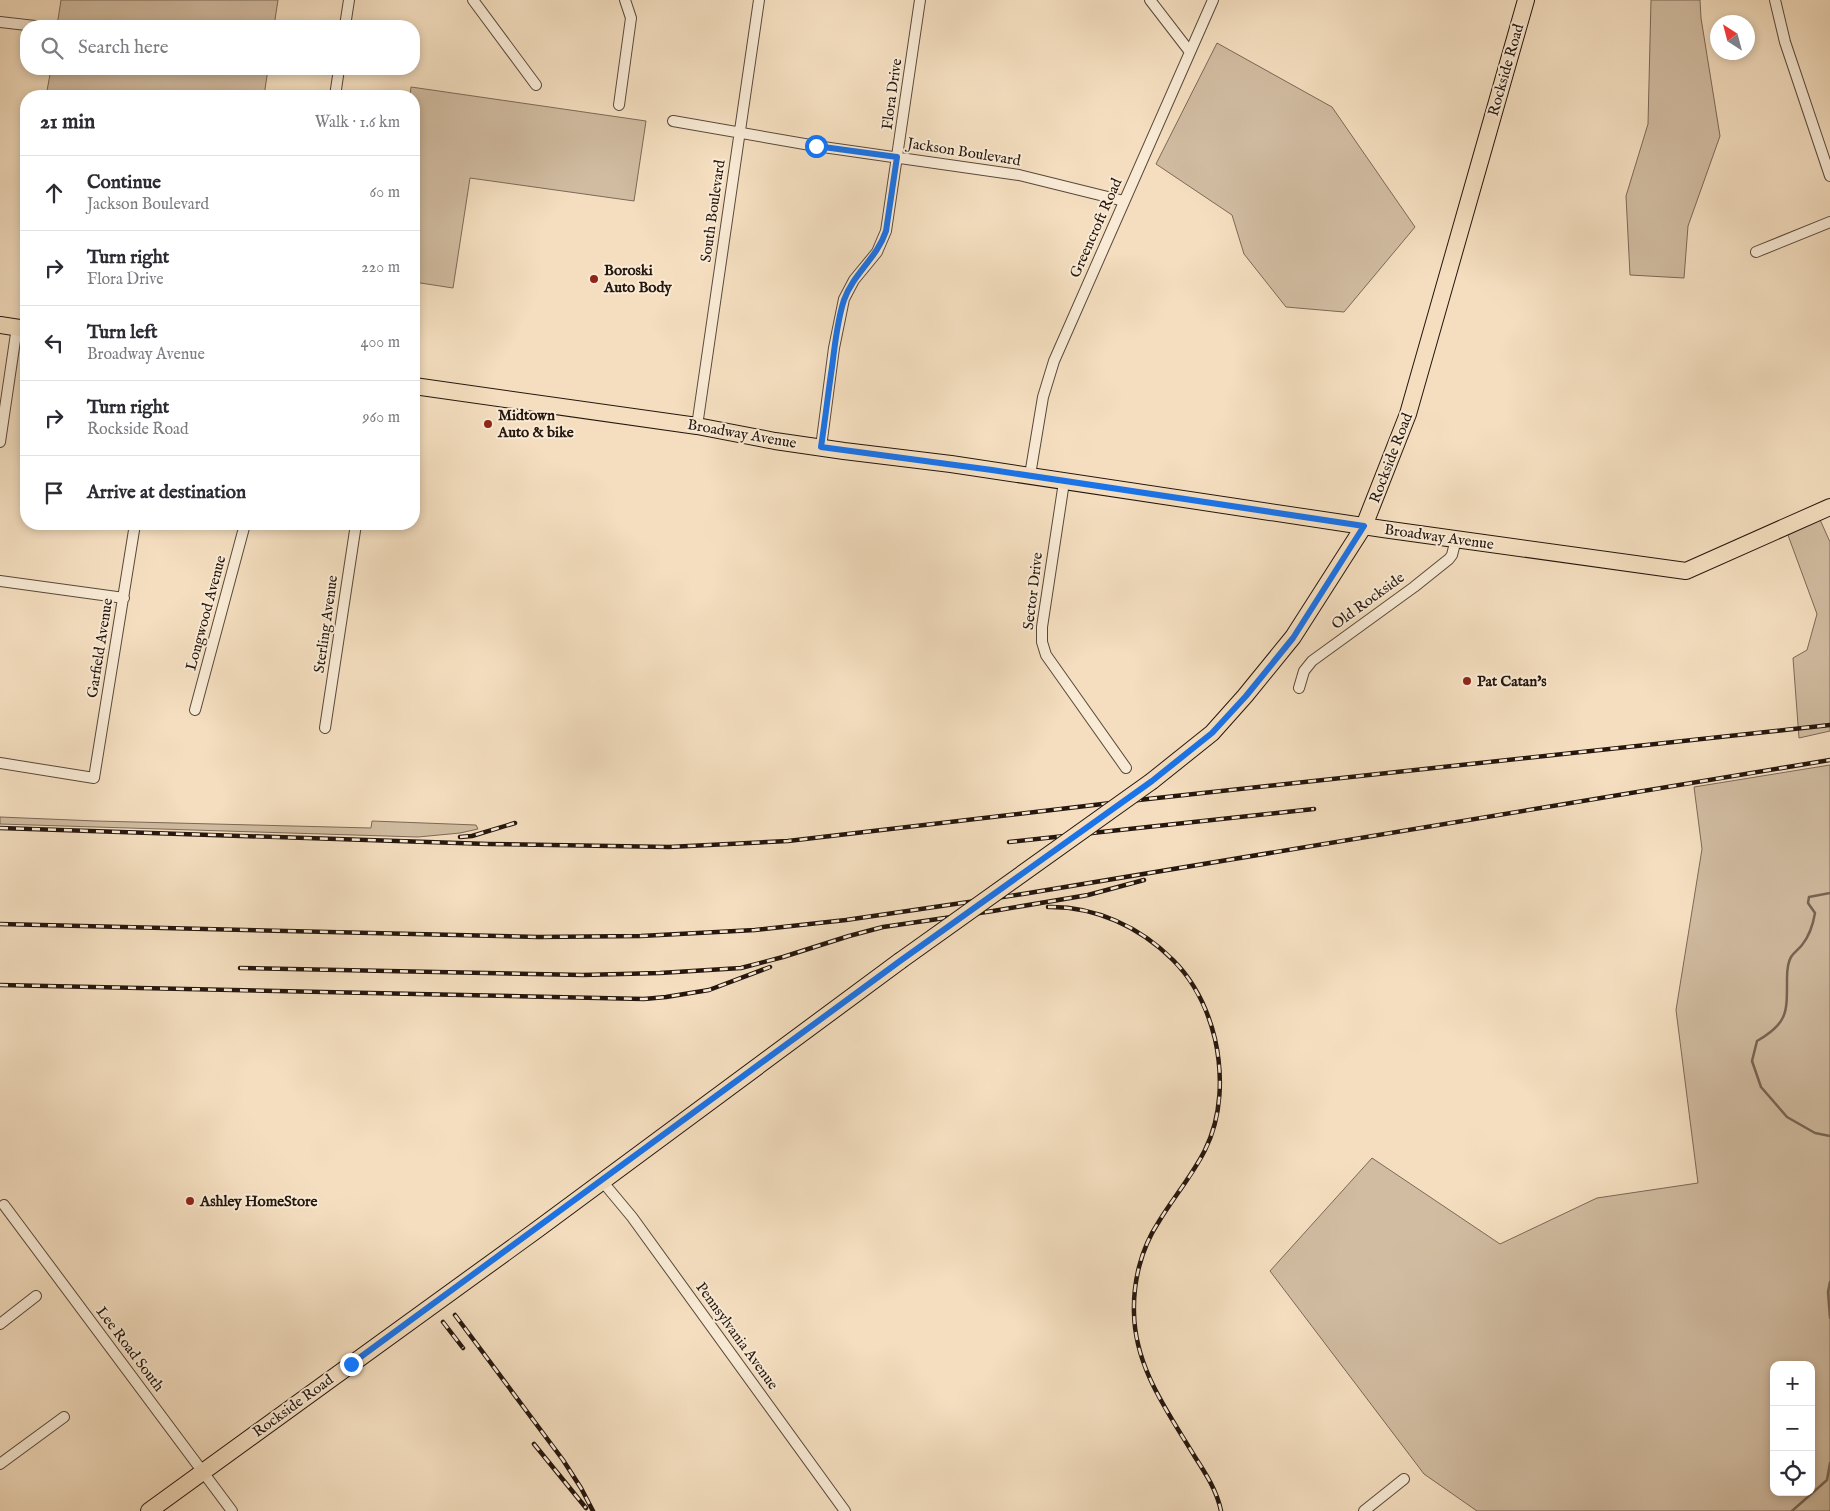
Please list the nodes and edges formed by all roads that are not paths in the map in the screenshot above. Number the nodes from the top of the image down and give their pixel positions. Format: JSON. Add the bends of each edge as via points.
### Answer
{"nodes":[{"id":1,"x":349,"y":0,"type":"edge"},
{"id":2,"x":474,"y":0,"type":"edge"},
{"id":3,"x":625,"y":0,"type":"edge"},
{"id":4,"x":759,"y":0,"type":"edge"},
{"id":5,"x":920,"y":0,"type":"edge"},
{"id":6,"x":1150,"y":0,"type":"edge"},
{"id":7,"x":1214,"y":0,"type":"edge"},
{"id":8,"x":1526,"y":0,"type":"edge"},
{"id":9,"x":1775,"y":0,"type":"edge"},
{"id":10,"x":346,"y":20,"type":"edge"},
{"id":11,"x":0,"y":22,"type":"edge"},
{"id":12,"x":20,"y":24,"type":"edge"},
{"id":13,"x":1190,"y":52,"type":"junction"},
{"id":14,"x":338,"y":75,"type":"edge"},
{"id":15,"x":536,"y":85,"type":"dead end"},
{"id":16,"x":336,"y":90,"type":"edge"},
{"id":17,"x":619,"y":105,"type":"dead end"},
{"id":18,"x":673,"y":121,"type":"dead end"},
{"id":19,"x":739,"y":132,"type":"junction"},
{"id":20,"x":897,"y":157,"type":"junction"},
{"id":21,"x":1830,"y":176,"type":"edge"},
{"id":22,"x":1124,"y":201,"type":"junction"},
{"id":23,"x":1830,"y":222,"type":"edge"},
{"id":24,"x":1756,"y":252,"type":"dead end"},
{"id":25,"x":0,"y":325,"type":"edge"},
{"id":26,"x":20,"y":328,"type":"edge"},
{"id":27,"x":20,"y":333,"type":"edge"},
{"id":28,"x":420,"y":387,"type":"edge"},
{"id":29,"x":698,"y":426,"type":"junction"},
{"id":30,"x":0,"y":442,"type":"edge"},
{"id":31,"x":821,"y":447,"type":"junction"},
{"id":32,"x":1030,"y":475,"type":"junction"},
{"id":33,"x":1064,"y":482,"type":"junction"},
{"id":34,"x":1830,"y":507,"type":"edge"},
{"id":35,"x":1364,"y":526,"type":"junction"},
{"id":36,"x":134,"y":530,"type":"edge"},
{"id":37,"x":243,"y":530,"type":"edge"},
{"id":38,"x":355,"y":530,"type":"edge"},
{"id":39,"x":1456,"y":540,"type":"junction"},
{"id":40,"x":0,"y":581,"type":"edge"},
{"id":41,"x":124,"y":598,"type":"junction"},
{"id":42,"x":1299,"y":688,"type":"dead end"},
{"id":43,"x":195,"y":710,"type":"dead end"},
{"id":44,"x":325,"y":728,"type":"dead end"},
{"id":45,"x":0,"y":763,"type":"edge"},
{"id":46,"x":1126,"y":768,"type":"dead end"},
{"id":47,"x":602,"y":1180,"type":"junction"},
{"id":48,"x":4,"y":1205,"type":"dead end"},
{"id":49,"x":36,"y":1296,"type":"dead end"},
{"id":50,"x":0,"y":1324,"type":"edge"},
{"id":51,"x":64,"y":1417,"type":"dead end"},
{"id":52,"x":0,"y":1464,"type":"edge"},
{"id":53,"x":203,"y":1472,"type":"junction"},
{"id":54,"x":1404,"y":1479,"type":"dead end"},
{"id":55,"x":149,"y":1511,"type":"edge"},
{"id":56,"x":232,"y":1511,"type":"edge"},
{"id":57,"x":845,"y":1511,"type":"edge"},
{"id":58,"x":1364,"y":1511,"type":"edge"}],
"edges":[{"from":1,"to":10,"type":"street"},
{"from":2,"to":15,"type":"street"},
{"from":3,"to":17,"type":"street","via":[[631,18]]},
{"from":4,"to":19,"type":"street","name":"South Boulevard"},
{"from":5,"to":20,"type":"street","name":"Flora Drive"},
{"from":6,"to":13,"type":"street"},
{"from":7,"to":13,"type":"street","name":"Greencroft Road"},
{"from":8,"to":35,"type":"main road","name":"Rockside Road","via":[[1414,396]]},
{"from":9,"to":21,"type":"street","via":[[1785,42]]},
{"from":11,"to":12,"type":"street"},
{"from":13,"to":22,"type":"street","name":"Greencroft Road"},
{"from":14,"to":16,"type":"street"},
{"from":18,"to":19,"type":"street","name":"Jackson Boulevard"},
{"from":19,"to":20,"type":"street","name":"Jackson Boulevard"},
{"from":19,"to":29,"type":"street","name":"South Boulevard"},
{"from":20,"to":22,"type":"street","name":"Jackson Boulevard","via":[[1020,175]]},
{"from":20,"to":31,"type":"street","name":"Flora Drive","via":[[882,243],[844,299]]},
{"from":22,"to":32,"type":"street","name":"Greencroft Road","via":[[1054,360],[1043,398]]},
{"from":23,"to":24,"type":"street"},
{"from":25,"to":26,"type":"main road"},
{"from":27,"to":30,"type":"street"},
{"from":28,"to":29,"type":"main road","name":"Broadway Avenue"},
{"from":29,"to":31,"type":"main road","name":"Broadway Avenue"},
{"from":31,"to":32,"type":"main road","name":"Broadway Avenue"},
{"from":32,"to":33,"type":"main road","name":"Broadway Avenue"},
{"from":33,"to":35,"type":"main road","name":"Broadway Avenue"},
{"from":33,"to":46,"type":"street","name":"Sector Drive","via":[[1042,642],[1046,655]]},
{"from":34,"to":39,"type":"main road","name":"Broadway Avenue","via":[[1686,571]]},
{"from":35,"to":39,"type":"main road","name":"Broadway Avenue"},
{"from":35,"to":47,"type":"main road","name":"Rockside Road","bridge":true,"via":[[1293,638],[1212,733],[1152,781]]},
{"from":36,"to":41,"type":"street","name":"Garfield Avenue"},
{"from":37,"to":43,"type":"street","name":"Longwood Avenue"},
{"from":38,"to":44,"type":"street","name":"Sterling Avenue"},
{"from":39,"to":42,"type":"street","name":"Old Rockside","via":[[1449,559],[1312,661],[1304,671]]},
{"from":40,"to":41,"type":"street"},
{"from":41,"to":45,"type":"street","name":"Garfield Avenue","via":[[94,778]]},
{"from":47,"to":53,"type":"main road","name":"Rockside Road"},
{"from":47,"to":57,"type":"street","name":"Pennsylvania Avenue"},
{"from":48,"to":53,"type":"street","name":"Lee Road South"},
{"from":49,"to":50,"type":"street"},
{"from":51,"to":52,"type":"street"},
{"from":53,"to":55,"type":"main road","name":"Rockside Road"},
{"from":53,"to":56,"type":"street","name":"Lee Road South"},
{"from":54,"to":58,"type":"street"}]}
